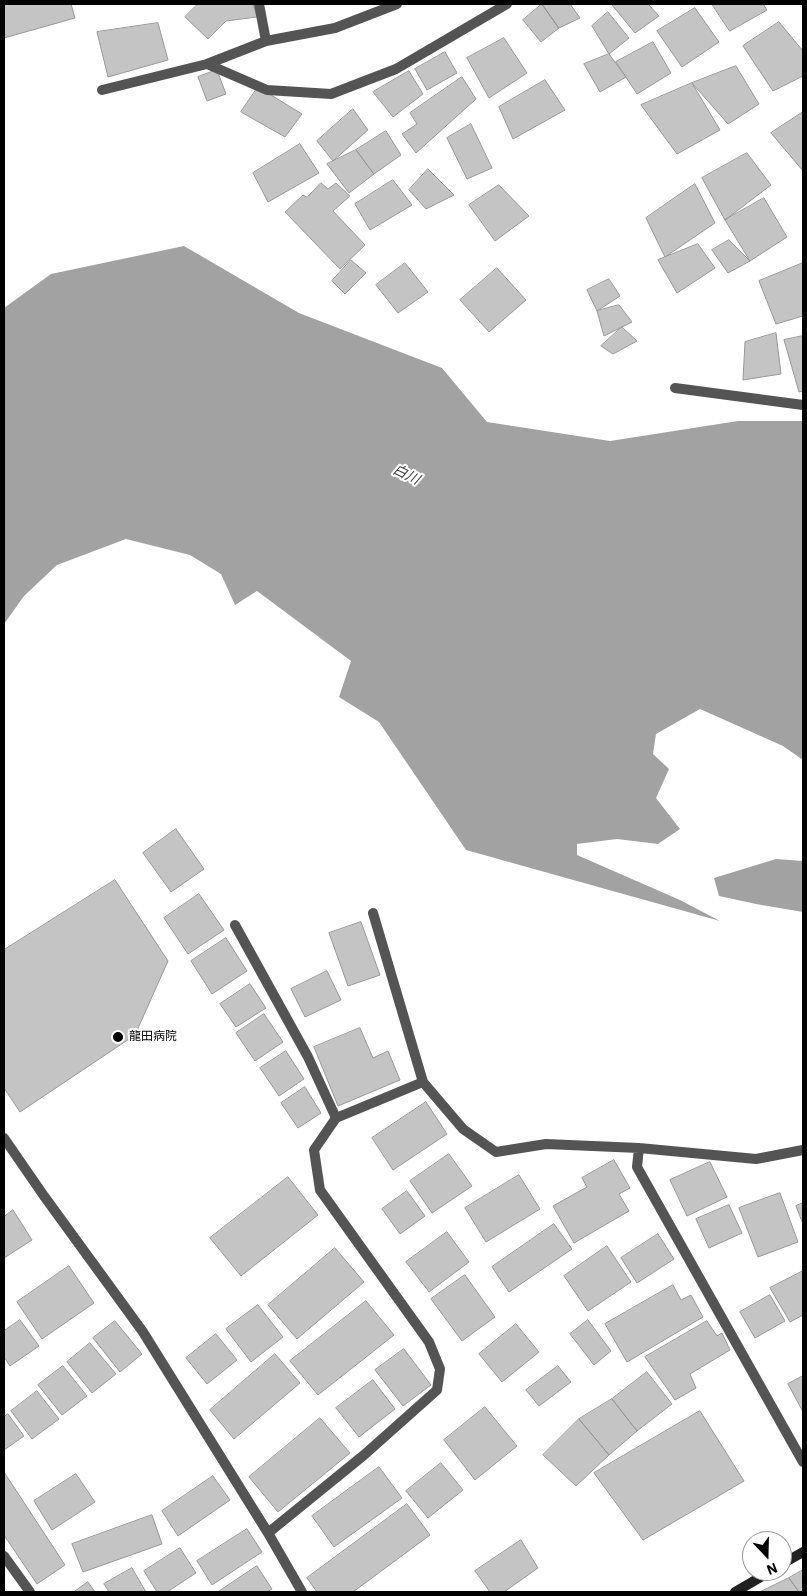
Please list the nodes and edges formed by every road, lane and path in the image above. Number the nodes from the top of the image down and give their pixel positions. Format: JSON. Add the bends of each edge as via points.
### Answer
{"nodes":[{"id":1,"x":259,"y":4,"type":"edge"},
{"id":2,"x":397,"y":4,"type":"edge"},
{"id":3,"x":507,"y":4,"type":"edge"},
{"id":4,"x":266,"y":41,"type":"junction"},
{"id":5,"x":207,"y":64,"type":"junction"},
{"id":6,"x":102,"y":90,"type":"dead end"},
{"id":7,"x":675,"y":388,"type":"dead end"},
{"id":8,"x":803,"y":405,"type":"edge"},
{"id":9,"x":373,"y":913,"type":"dead end"},
{"id":10,"x":235,"y":925,"type":"dead end"},
{"id":11,"x":423,"y":1082,"type":"junction"},
{"id":12,"x":336,"y":1118,"type":"junction"},
{"id":13,"x":4,"y":1138,"type":"edge"},
{"id":14,"x":639,"y":1148,"type":"junction"},
{"id":15,"x":803,"y":1150,"type":"edge"},
{"id":16,"x":803,"y":1462,"type":"edge"},
{"id":17,"x":268,"y":1533,"type":"junction"},
{"id":18,"x":803,"y":1552,"type":"edge"},
{"id":19,"x":4,"y":1556,"type":"edge"},
{"id":20,"x":792,"y":1558,"type":"edge"},
{"id":21,"x":754,"y":1581,"type":"edge"},
{"id":22,"x":30,"y":1592,"type":"edge"},
{"id":23,"x":302,"y":1592,"type":"edge"},
{"id":24,"x":736,"y":1592,"type":"edge"}],
"edges":[{"from":1,"to":4,"type":"street"},
{"from":2,"to":4,"type":"street","via":[[335,28]]},
{"from":3,"to":5,"type":"street","via":[[396,69],[332,94],[267,90]]},
{"from":4,"to":5,"type":"street"},
{"from":5,"to":6,"type":"street"},
{"from":7,"to":8,"type":"street"},
{"from":9,"to":11,"type":"street"},
{"from":10,"to":12,"type":"street","via":[[308,1057]]},
{"from":11,"to":12,"type":"street"},
{"from":11,"to":14,"type":"street","via":[[463,1129],[496,1152],[546,1144]]},
{"from":12,"to":17,"type":"street","via":[[314,1150],[320,1190],[429,1342],[440,1369],[437,1390]]},
{"from":13,"to":17,"type":"street","via":[[143,1332]]},
{"from":14,"to":15,"type":"street","via":[[756,1159]]},
{"from":14,"to":16,"type":"street","via":[[637,1167]]},
{"from":17,"to":23,"type":"street"},
{"from":18,"to":20,"type":"main road"},
{"from":19,"to":22,"type":"street"},
{"from":21,"to":24,"type":"main road"}]}
